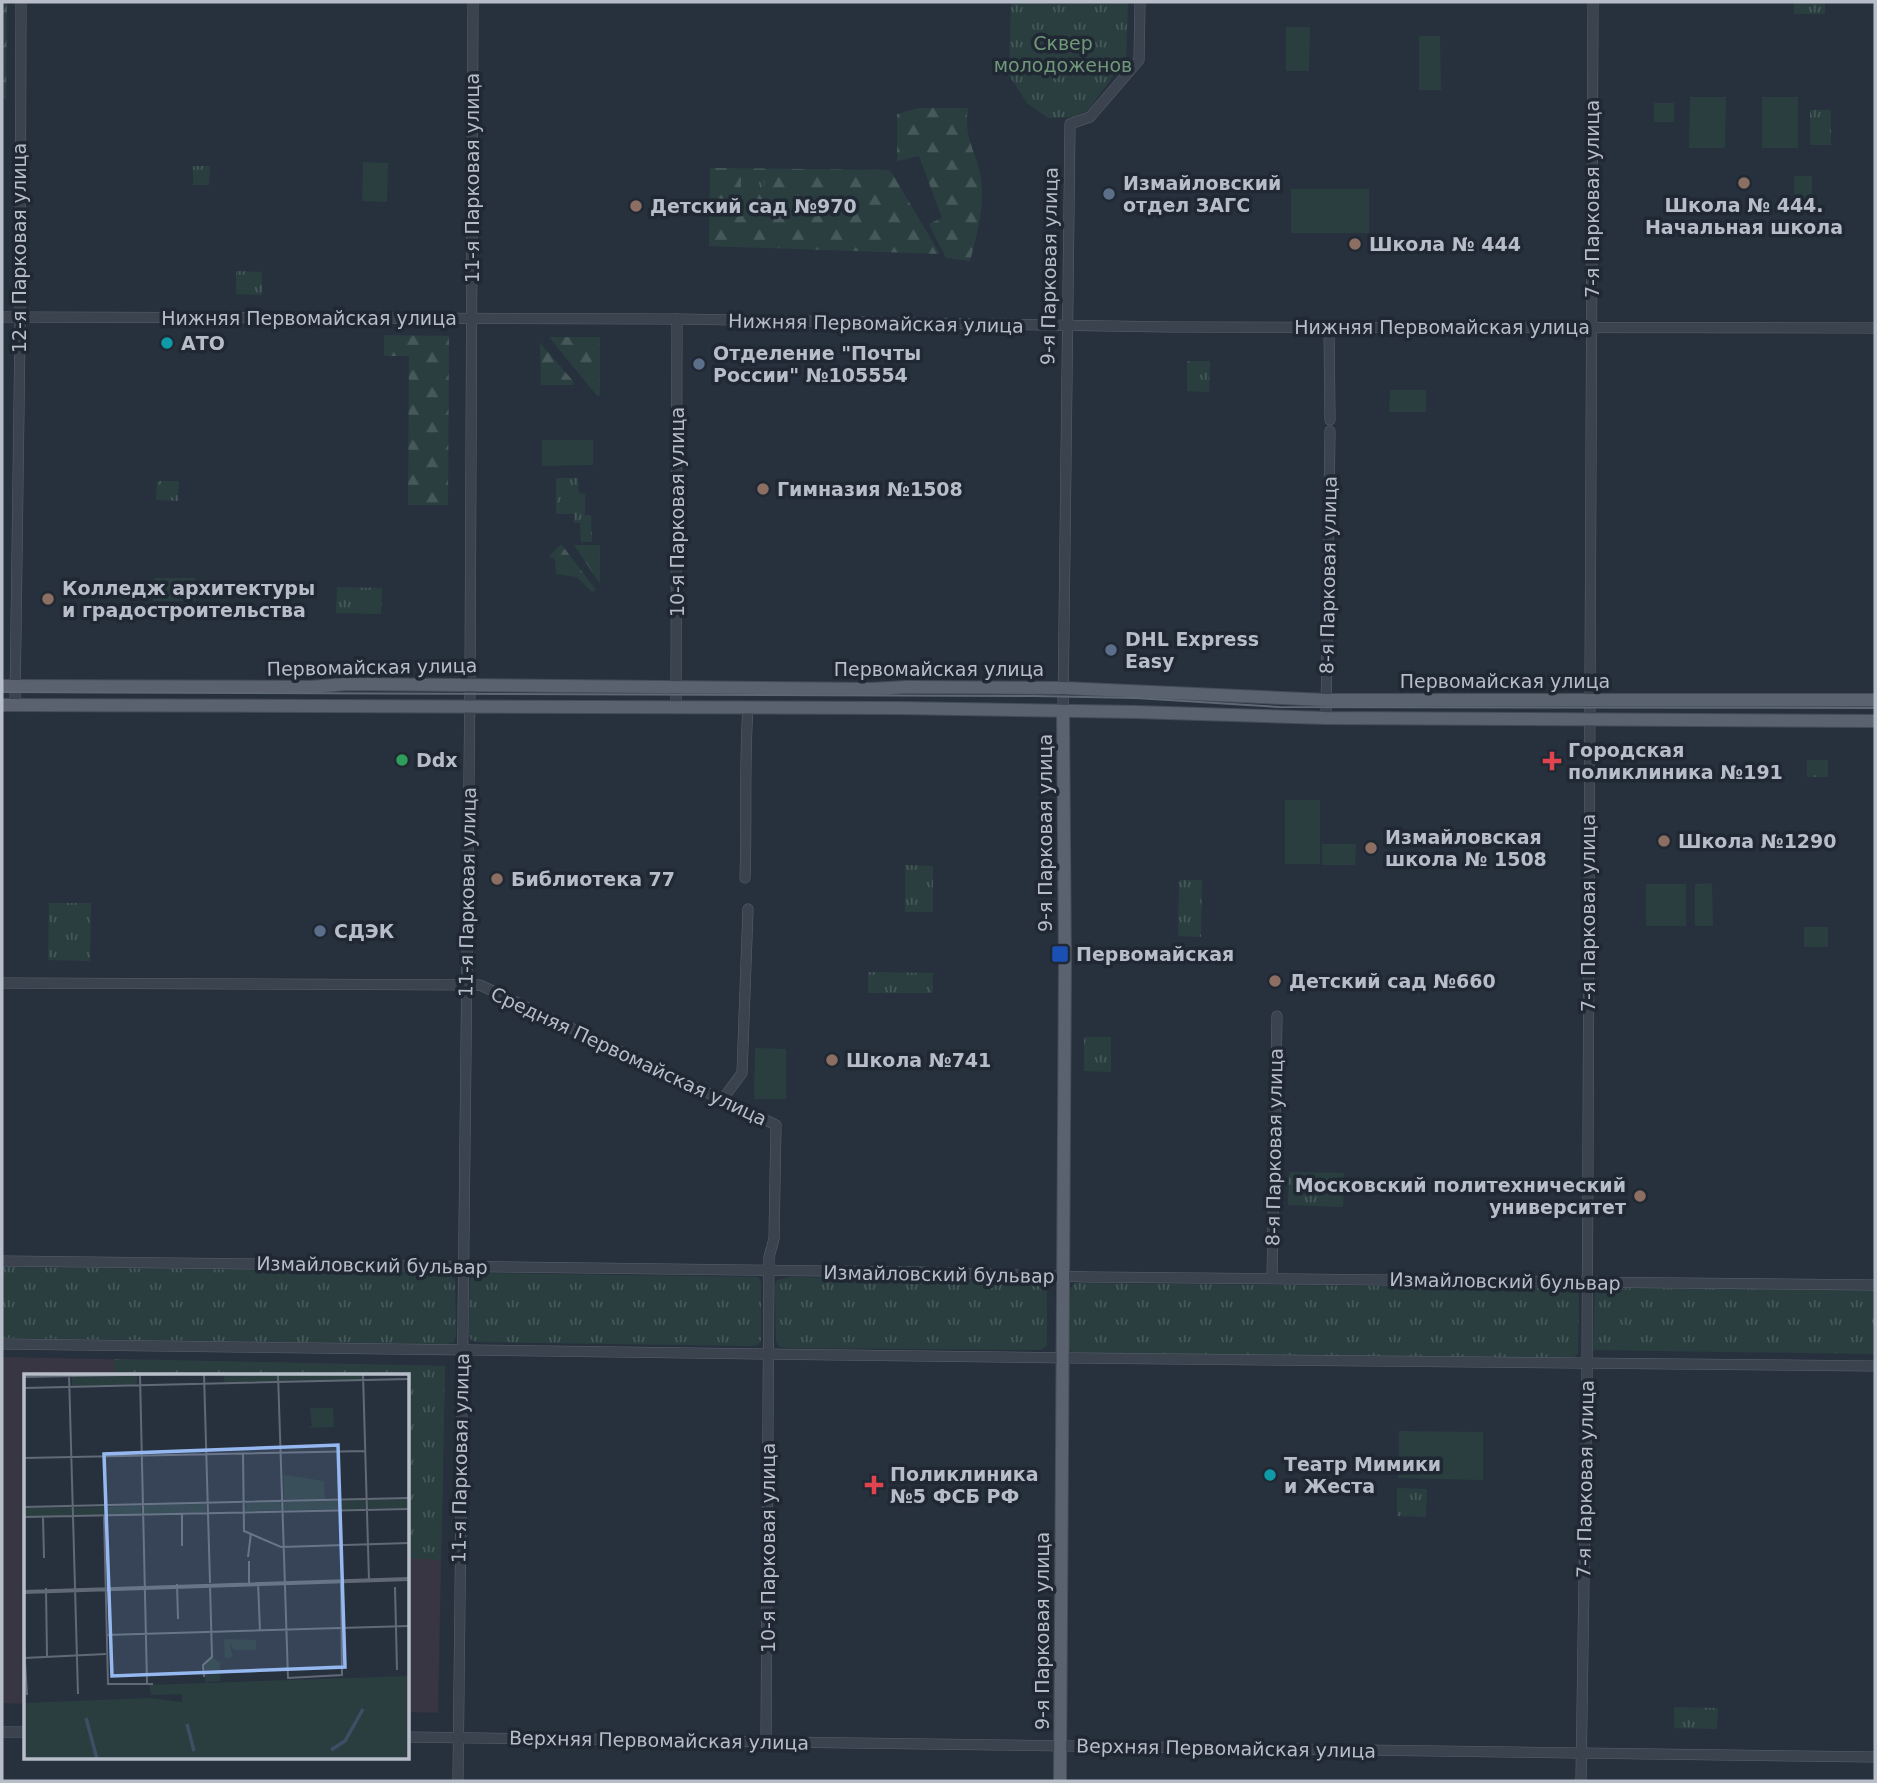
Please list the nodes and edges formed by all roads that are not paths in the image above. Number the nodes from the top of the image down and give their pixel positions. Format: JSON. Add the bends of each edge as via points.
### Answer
{"nodes":[{"id":1,"x":21,"y":2,"type":"edge"},
{"id":2,"x":473,"y":2,"type":"edge"},
{"id":3,"x":1140,"y":2,"type":"edge"},
{"id":4,"x":1592,"y":2,"type":"edge"},
{"id":5,"x":2,"y":317,"type":"edge"},
{"id":6,"x":20,"y":317,"type":"junction"},
{"id":7,"x":471,"y":318,"type":"junction"},
{"id":8,"x":677,"y":319,"type":"junction"},
{"id":9,"x":1329,"y":326,"type":"junction"},
{"id":10,"x":1068,"y":327,"type":"junction"},
{"id":11,"x":1591,"y":327,"type":"junction"},
{"id":12,"x":1875,"y":328,"type":"edge"},
{"id":13,"x":470,"y":684,"type":"junction"},
{"id":14,"x":2,"y":686,"type":"edge"},
{"id":15,"x":15,"y":686,"type":"junction"},
{"id":16,"x":676,"y":688,"type":"junction"},
{"id":17,"x":1063,"y":688,"type":"junction"},
{"id":18,"x":1326,"y":700,"type":"junction"},
{"id":19,"x":1588,"y":700,"type":"junction"},
{"id":20,"x":1875,"y":700,"type":"edge"},
{"id":21,"x":8,"y":705,"type":"edge"},
{"id":22,"x":676,"y":706,"type":"junction"},
{"id":23,"x":470,"y":707,"type":"junction"},
{"id":24,"x":748,"y":707,"type":"junction"},
{"id":25,"x":1063,"y":711,"type":"junction"},
{"id":26,"x":1326,"y":718,"type":"junction"},
{"id":27,"x":1588,"y":720,"type":"junction"},
{"id":28,"x":1875,"y":720,"type":"edge"},
{"id":29,"x":745,"y":878,"type":"dead end"},
{"id":30,"x":748,"y":909,"type":"dead end"},
{"id":31,"x":2,"y":983,"type":"edge"},
{"id":32,"x":466,"y":985,"type":"junction"},
{"id":33,"x":1277,"y":1016,"type":"dead end"},
{"id":34,"x":722,"y":1100,"type":"junction"},
{"id":35,"x":2,"y":1261,"type":"edge"},
{"id":36,"x":463,"y":1266,"type":"junction"},
{"id":37,"x":769,"y":1271,"type":"junction"},
{"id":38,"x":1062,"y":1276,"type":"junction"},
{"id":39,"x":1272,"y":1278,"type":"junction"},
{"id":40,"x":1586,"y":1281,"type":"junction"},
{"id":41,"x":1875,"y":1285,"type":"edge"},
{"id":42,"x":2,"y":1343,"type":"edge"},
{"id":43,"x":461,"y":1349,"type":"junction"},
{"id":44,"x":769,"y":1353,"type":"junction"},
{"id":45,"x":1062,"y":1358,"type":"junction"},
{"id":46,"x":1587,"y":1362,"type":"junction"},
{"id":47,"x":1875,"y":1366,"type":"edge"},
{"id":48,"x":2,"y":1732,"type":"edge"},
{"id":49,"x":24,"y":1732,"type":"edge"},
{"id":50,"x":410,"y":1737,"type":"edge"},
{"id":51,"x":458,"y":1737,"type":"junction"},
{"id":52,"x":766,"y":1742,"type":"junction"},
{"id":53,"x":1060,"y":1746,"type":"junction"},
{"id":54,"x":1581,"y":1753,"type":"junction"},
{"id":55,"x":1875,"y":1757,"type":"edge"},
{"id":56,"x":458,"y":1781,"type":"edge"},
{"id":57,"x":1060,"y":1781,"type":"edge"},
{"id":58,"x":1581,"y":1781,"type":"edge"}],
"edges":[{"from":1,"to":6,"type":"street","name":"12-я Парковая улица"},
{"from":2,"to":7,"type":"street","name":"11-я Парковая улица"},
{"from":3,"to":10,"type":"street","name":"9-я Парковая улица","via":[[1139,60],[1090,117],[1070,124]]},
{"from":4,"to":11,"type":"street","name":"7-я Парковая улица"},
{"from":5,"to":6,"type":"street","name":"Нижняя Первомайская улица"},
{"from":6,"to":7,"type":"street","name":"Нижняя Первомайская улица"},
{"from":6,"to":15,"type":"street","name":"12-я Парковая улица"},
{"from":7,"to":8,"type":"street","name":"Нижняя Первомайская улица"},
{"from":7,"to":13,"type":"street","name":"11-я Парковая улица"},
{"from":8,"to":10,"type":"street","name":"Нижняя Первомайская улица"},
{"from":8,"to":16,"type":"street","name":"10-я Парковая улица"},
{"from":9,"to":10,"type":"street","name":"Нижняя Первомайская улица"},
{"from":9,"to":11,"type":"street","name":"Нижняя Первомайская улица"},
{"from":9,"to":18,"type":"street","name":"8-я Парковая улица"},
{"from":10,"to":17,"type":"street","name":"9-я Парковая улица"},
{"from":11,"to":12,"type":"street","name":"Нижняя Первомайская улица"},
{"from":11,"to":19,"type":"street","name":"7-я Парковая улица"},
{"from":13,"to":15,"type":"main road","name":"Первомайская улица"},
{"from":13,"to":16,"type":"main road","name":"Первомайская улица"},
{"from":13,"to":23,"type":"street","name":"11-я Парковая улица"},
{"from":14,"to":15,"type":"main road","name":"Первомайская улица"},
{"from":15,"to":21,"type":"street","name":"12-я Парковая улица"},
{"from":16,"to":17,"type":"main road","name":"Первомайская улица"},
{"from":16,"to":22,"type":"street","name":"10-я Парковая улица"},
{"from":17,"to":18,"type":"main road","name":"Первомайская улица"},
{"from":17,"to":25,"type":"street","name":"9-я Парковая улица"},
{"from":18,"to":19,"type":"main road","name":"Первомайская улица"},
{"from":18,"to":26,"type":"street","name":"8-я Парковая улица"},
{"from":19,"to":20,"type":"main road","name":"Первомайская улица"},
{"from":19,"to":27,"type":"street","name":"7-я Парковая улица"},
{"from":21,"to":23,"type":"main road","name":"Первомайская улица"},
{"from":22,"to":23,"type":"main road","name":"Первомайская улица"},
{"from":22,"to":24,"type":"main road","name":"Первомайская улица"},
{"from":23,"to":32,"type":"street","name":"11-я Парковая улица"},
{"from":24,"to":25,"type":"main road","name":"Первомайская улица"},
{"from":24,"to":29,"type":"street"},
{"from":25,"to":26,"type":"main road","name":"Первомайская улица"},
{"from":25,"to":38,"type":"main road","name":"9-я Парковая улица"},
{"from":26,"to":27,"type":"main road","name":"Первомайская улица"},
{"from":27,"to":28,"type":"main road","name":"Первомайская улица"},
{"from":27,"to":40,"type":"street","name":"7-я Парковая улица"},
{"from":30,"to":34,"type":"street","via":[[742,1073]]},
{"from":31,"to":32,"type":"street","name":"Средняя Первомайская улица"},
{"from":32,"to":34,"type":"street","name":"Средняя Первомайская улица","via":[[480,985]]},
{"from":32,"to":36,"type":"street","name":"11-я Парковая улица"},
{"from":33,"to":39,"type":"street","name":"8-я Парковая улица"},
{"from":34,"to":37,"type":"street","name":"Средняя Первомайская улица","via":[[776,1125]]},
{"from":35,"to":36,"type":"street","name":"Измайловский бульвар"},
{"from":36,"to":37,"type":"street","name":"Измайловский бульвар"},
{"from":36,"to":43,"type":"street","name":"11-я Парковая улица"},
{"from":37,"to":38,"type":"street","name":"Измайловский бульвар"},
{"from":37,"to":44,"type":"street","name":"Средняя Первомайская улица"},
{"from":38,"to":39,"type":"street","name":"Измайловский бульвар"},
{"from":38,"to":45,"type":"main road","name":"9-я Парковая улица"},
{"from":39,"to":40,"type":"street","name":"Измайловский бульвар"},
{"from":40,"to":41,"type":"street","name":"Измайловский бульвар"},
{"from":40,"to":46,"type":"street","name":"7-я Парковая улица"},
{"from":42,"to":43,"type":"street"},
{"from":43,"to":44,"type":"street"},
{"from":43,"to":51,"type":"street","name":"11-я Парковая улица"},
{"from":44,"to":45,"type":"street"},
{"from":44,"to":52,"type":"street","name":"10-я Парковая улица"},
{"from":45,"to":46,"type":"street"},
{"from":45,"to":53,"type":"main road","name":"9-я Парковая улица"},
{"from":46,"to":47,"type":"street"},
{"from":46,"to":54,"type":"street","name":"7-я Парковая улица"},
{"from":48,"to":49,"type":"street"},
{"from":50,"to":51,"type":"street","name":"Верхняя Первомайская улица"},
{"from":51,"to":52,"type":"street","name":"Верхняя Первомайская улица"},
{"from":51,"to":56,"type":"street","name":"11-я Парковая улица"},
{"from":52,"to":53,"type":"street","name":"Верхняя Первомайская улица"},
{"from":53,"to":54,"type":"street","name":"Верхняя Первомайская улица"},
{"from":53,"to":57,"type":"main road","name":"9-я Парковая улица"},
{"from":54,"to":55,"type":"street","name":"Верхняя Первомайская улица"},
{"from":54,"to":58,"type":"street","name":"7-я Парковая улица"}]}
